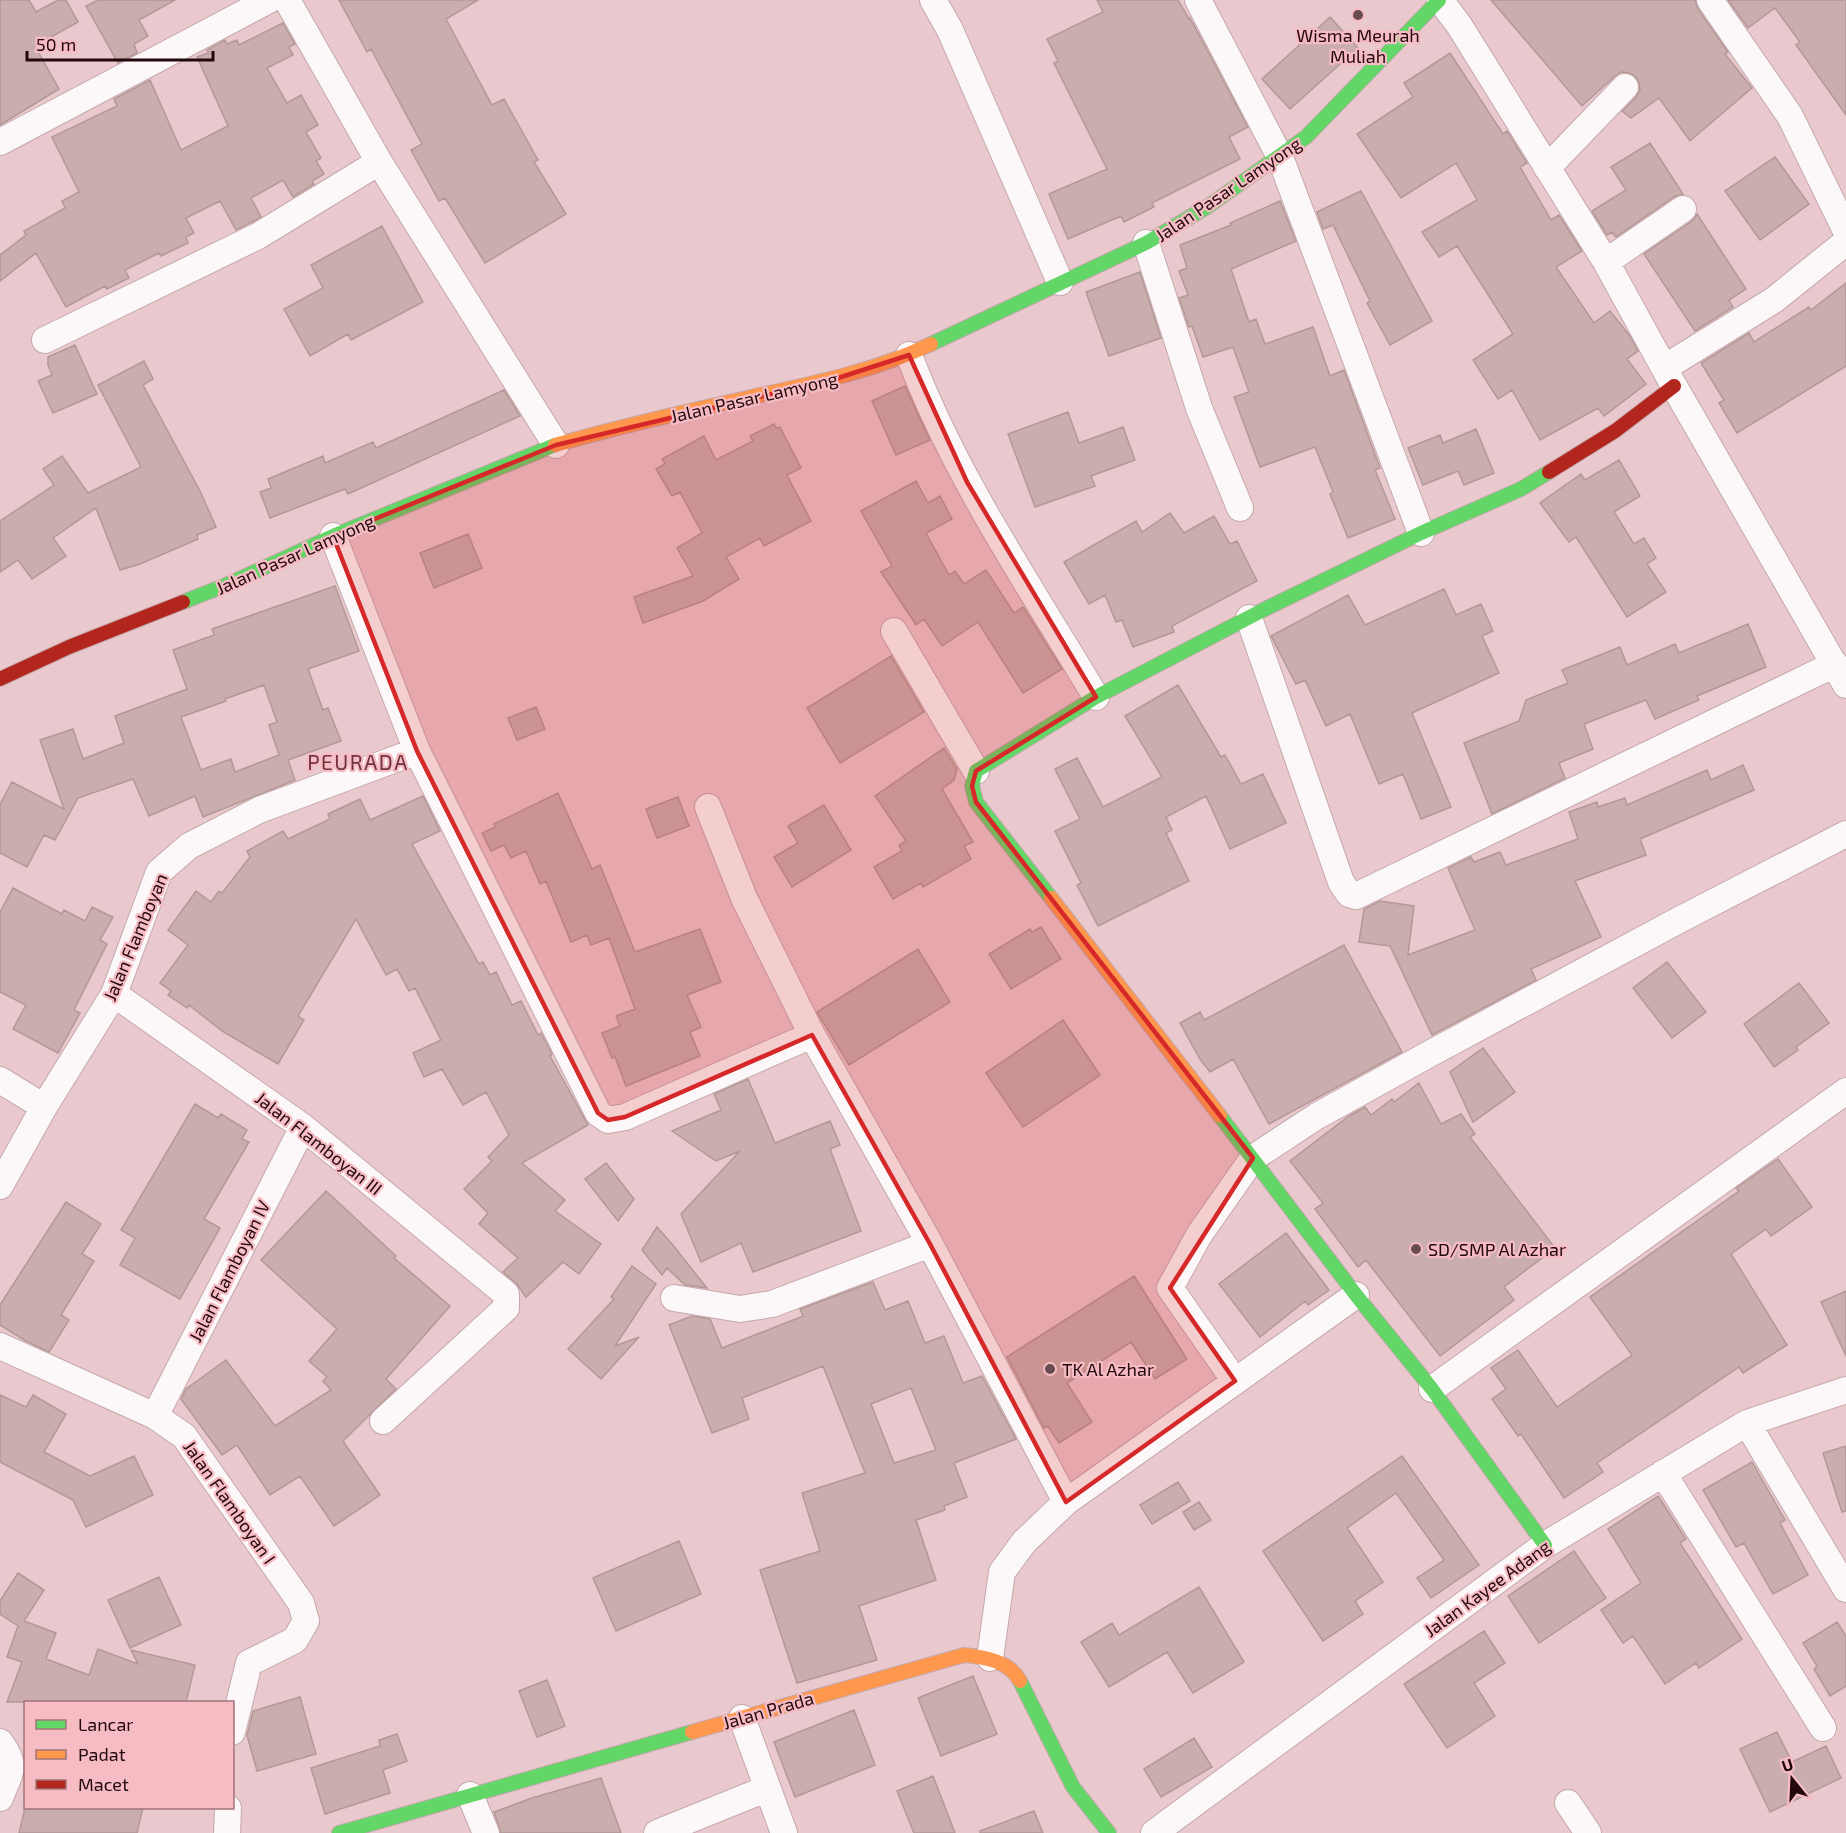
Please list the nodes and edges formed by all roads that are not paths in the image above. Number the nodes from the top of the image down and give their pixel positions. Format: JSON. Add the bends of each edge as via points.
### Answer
{"nodes":[{"id":1,"x":268,"y":0,"type":"edge"},
{"id":2,"x":287,"y":0,"type":"edge"},
{"id":3,"x":933,"y":0,"type":"edge"},
{"id":4,"x":1198,"y":0,"type":"edge"},
{"id":5,"x":1440,"y":0,"type":"edge"},
{"id":6,"x":1710,"y":0,"type":"edge"},
{"id":7,"x":1625,"y":87,"type":"dead end"},
{"id":8,"x":0,"y":142,"type":"edge"},
{"id":9,"x":1280,"y":157,"type":"junction"},
{"id":10,"x":379,"y":162,"type":"junction"},
{"id":11,"x":1547,"y":168,"type":"junction"},
{"id":12,"x":1683,"y":209,"type":"dead end"},
{"id":13,"x":1846,"y":231,"type":"edge"},
{"id":14,"x":1846,"y":242,"type":"edge"},
{"id":15,"x":1146,"y":243,"type":"junction"},
{"id":16,"x":1606,"y":262,"type":"junction"},
{"id":17,"x":1060,"y":282,"type":"junction"},
{"id":18,"x":45,"y":340,"type":"dead end"},
{"id":19,"x":909,"y":356,"type":"junction"},
{"id":20,"x":1669,"y":377,"type":"junction"},
{"id":21,"x":556,"y":445,"type":"junction"},
{"id":22,"x":1240,"y":508,"type":"dead end"},
{"id":23,"x":1420,"y":533,"type":"junction"},
{"id":24,"x":333,"y":536,"type":"junction"},
{"id":25,"x":1249,"y":618,"type":"junction"},
{"id":26,"x":894,"y":631,"type":"dead end"},
{"id":27,"x":1841,"y":674,"type":"edge"},
{"id":28,"x":0,"y":679,"type":"edge"},
{"id":29,"x":1096,"y":698,"type":"junction"},
{"id":30,"x":417,"y":751,"type":"junction"},
{"id":31,"x":976,"y":771,"type":"junction"},
{"id":32,"x":708,"y":807,"type":"dead end"},
{"id":33,"x":1846,"y":834,"type":"edge"},
{"id":34,"x":114,"y":994,"type":"junction"},
{"id":35,"x":812,"y":1035,"type":"junction"},
{"id":36,"x":0,"y":1080,"type":"edge"},
{"id":37,"x":1846,"y":1091,"type":"edge"},
{"id":38,"x":44,"y":1107,"type":"junction"},
{"id":39,"x":303,"y":1127,"type":"junction"},
{"id":40,"x":1253,"y":1158,"type":"junction"},
{"id":41,"x":0,"y":1186,"type":"edge"},
{"id":42,"x":930,"y":1244,"type":"junction"},
{"id":43,"x":1356,"y":1294,"type":"junction"},
{"id":44,"x":674,"y":1298,"type":"dead end"},
{"id":45,"x":0,"y":1346,"type":"edge"},
{"id":46,"x":1235,"y":1381,"type":"junction"},
{"id":47,"x":1432,"y":1389,"type":"junction"},
{"id":48,"x":1846,"y":1390,"type":"edge"},
{"id":49,"x":155,"y":1416,"type":"junction"},
{"id":50,"x":383,"y":1422,"type":"dead end"},
{"id":51,"x":1747,"y":1423,"type":"junction"},
{"id":52,"x":1663,"y":1473,"type":"junction"},
{"id":53,"x":1066,"y":1502,"type":"junction"},
{"id":54,"x":1545,"y":1545,"type":"junction"},
{"id":55,"x":1846,"y":1589,"type":"edge"},
{"id":56,"x":990,"y":1658,"type":"junction"},
{"id":57,"x":742,"y":1718,"type":"junction"},
{"id":58,"x":234,"y":1724,"type":"edge"},
{"id":59,"x":1823,"y":1728,"type":"dead end"},
{"id":60,"x":0,"y":1742,"type":"edge"},
{"id":61,"x":766,"y":1789,"type":"junction"},
{"id":62,"x":470,"y":1795,"type":"junction"},
{"id":63,"x":0,"y":1798,"type":"edge"},
{"id":64,"x":1568,"y":1803,"type":"dead end"},
{"id":65,"x":228,"y":1809,"type":"edge"},
{"id":66,"x":227,"y":1833,"type":"edge"},
{"id":67,"x":339,"y":1833,"type":"edge"},
{"id":68,"x":486,"y":1833,"type":"edge"},
{"id":69,"x":657,"y":1833,"type":"edge"},
{"id":70,"x":783,"y":1833,"type":"edge"},
{"id":71,"x":1109,"y":1833,"type":"edge"},
{"id":72,"x":1154,"y":1833,"type":"edge"},
{"id":73,"x":1588,"y":1833,"type":"edge"}],
"edges":[{"from":1,"to":8,"type":"street"},
{"from":2,"to":10,"type":"street"},
{"from":3,"to":17,"type":"street","via":[[950,30]]},
{"from":4,"to":9,"type":"street"},
{"from":5,"to":9,"type":"street","name":"Jalan Pasar Lamyong","via":[[1328,117]]},
{"from":5,"to":11,"type":"street"},
{"from":6,"to":13,"type":"street","via":[[1790,116]]},
{"from":7,"to":11,"type":"street"},
{"from":9,"to":15,"type":"street","name":"Jalan Pasar Lamyong"},
{"from":9,"to":23,"type":"street"},
{"from":10,"to":18,"type":"street","via":[[258,236]]},
{"from":10,"to":21,"type":"street"},
{"from":11,"to":16,"type":"street"},
{"from":12,"to":16,"type":"street"},
{"from":14,"to":20,"type":"street"},
{"from":15,"to":17,"type":"street","name":"Jalan Pasar Lamyong"},
{"from":15,"to":22,"type":"street","via":[[1199,408]]},
{"from":16,"to":20,"type":"street"},
{"from":17,"to":19,"type":"street","name":"Jalan Pasar Lamyong"},
{"from":19,"to":21,"type":"street","name":"Jalan Pasar Lamyong","via":[[835,379]]},
{"from":19,"to":29,"type":"street","via":[[968,482]]},
{"from":20,"to":23,"type":"street","via":[[1615,431],[1521,489]]},
{"from":20,"to":27,"type":"street"},
{"from":21,"to":24,"type":"street","name":"Jalan Pasar Lamyong"},
{"from":23,"to":25,"type":"street"},
{"from":24,"to":28,"type":"street","name":"Jalan Pasar Lamyong"},
{"from":24,"to":30,"type":"street"},
{"from":25,"to":27,"type":"street","via":[[1341,882],[1349,894],[1356,896]]},
{"from":25,"to":29,"type":"street"},
{"from":26,"to":31,"type":"street"},
{"from":29,"to":31,"type":"street"},
{"from":30,"to":34,"type":"street","name":"Jalan Flamboyan","via":[[259,810],[189,846],[159,872]]},
{"from":30,"to":35,"type":"street","via":[[598,1113],[608,1120],[626,1117]]},
{"from":31,"to":40,"type":"street","via":[[972,786],[976,802]]},
{"from":32,"to":35,"type":"street","via":[[744,898]]},
{"from":33,"to":40,"type":"street","via":[[1433,1052],[1317,1116]]},
{"from":34,"to":38,"type":"street","name":"Jalan Flamboyan"},
{"from":34,"to":39,"type":"street","name":"Jalan Flamboyan III"},
{"from":35,"to":42,"type":"street"},
{"from":36,"to":38,"type":"street"},
{"from":37,"to":47,"type":"street"},
{"from":38,"to":41,"type":"street","name":"Jalan Flamboyan"},
{"from":39,"to":49,"type":"street","name":"Jalan Flamboyan IV"},
{"from":39,"to":50,"type":"street","name":"Jalan Flamboyan III","via":[[506,1294],[506,1308]]},
{"from":40,"to":43,"type":"street"},
{"from":40,"to":46,"type":"street","via":[[1199,1235],[1170,1288]]},
{"from":42,"to":44,"type":"street","via":[[772,1304],[740,1309]]},
{"from":42,"to":53,"type":"street"},
{"from":43,"to":46,"type":"street"},
{"from":43,"to":47,"type":"street"},
{"from":45,"to":49,"type":"street","name":"Jalan Flamboyan I"},
{"from":46,"to":53,"type":"street"},
{"from":47,"to":54,"type":"street"},
{"from":48,"to":51,"type":"street","name":"Jalan Kayee Adang"},
{"from":49,"to":58,"type":"street","name":"Jalan Flamboyan I","via":[[184,1436],[301,1603],[306,1621],[295,1640],[249,1663]]},
{"from":51,"to":52,"type":"street","name":"Jalan Kayee Adang"},
{"from":51,"to":55,"type":"street"},
{"from":52,"to":54,"type":"street","name":"Jalan Kayee Adang"},
{"from":52,"to":59,"type":"street"},
{"from":53,"to":56,"type":"street","via":[[1024,1542],[1002,1572]]},
{"from":54,"to":72,"type":"street","name":"Jalan Kayee Adang"},
{"from":56,"to":57,"type":"street","name":"Jalan Prada","via":[[964,1655]]},
{"from":56,"to":71,"type":"street","name":"Jalan Prada","via":[[1015,1672],[1073,1787]]},
{"from":57,"to":61,"type":"street"},
{"from":57,"to":62,"type":"street","name":"Jalan Prada"},
{"from":60,"to":63,"type":"street","via":[[12,1767]]},
{"from":61,"to":69,"type":"street"},
{"from":61,"to":70,"type":"street"},
{"from":62,"to":67,"type":"street","name":"Jalan Prada"},
{"from":62,"to":68,"type":"street"},
{"from":64,"to":73,"type":"street"},
{"from":65,"to":66,"type":"street"}]}
